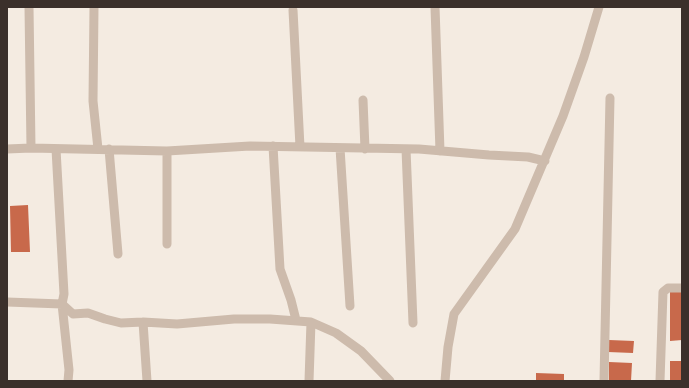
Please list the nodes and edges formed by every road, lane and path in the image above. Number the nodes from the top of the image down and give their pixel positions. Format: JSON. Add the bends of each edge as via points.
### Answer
{"nodes":[{"id":1,"x":29,"y":7,"type":"edge"},
{"id":2,"x":94,"y":7,"type":"edge"},
{"id":3,"x":435,"y":7,"type":"edge"},
{"id":4,"x":599,"y":7,"type":"edge"},
{"id":5,"x":293,"y":10,"type":"dead end"},
{"id":6,"x":610,"y":98,"type":"dead end"},
{"id":7,"x":363,"y":100,"type":"dead end"},
{"id":8,"x":274,"y":146,"type":"junction"},
{"id":9,"x":300,"y":147,"type":"junction"},
{"id":10,"x":31,"y":148,"type":"junction"},
{"id":11,"x":340,"y":148,"type":"junction"},
{"id":12,"x":7,"y":149,"type":"edge"},
{"id":13,"x":56,"y":149,"type":"junction"},
{"id":14,"x":98,"y":149,"type":"junction"},
{"id":15,"x":109,"y":149,"type":"junction"},
{"id":16,"x":365,"y":149,"type":"junction"},
{"id":17,"x":406,"y":149,"type":"junction"},
{"id":18,"x":167,"y":151,"type":"junction"},
{"id":19,"x":440,"y":151,"type":"junction"},
{"id":20,"x":545,"y":161,"type":"junction"},
{"id":21,"x":167,"y":244,"type":"dead end"},
{"id":22,"x":118,"y":254,"type":"dead end"},
{"id":23,"x":682,"y":288,"type":"edge"},
{"id":24,"x":7,"y":302,"type":"edge"},
{"id":25,"x":62,"y":304,"type":"junction"},
{"id":26,"x":350,"y":306,"type":"dead end"},
{"id":27,"x":296,"y":320,"type":"junction"},
{"id":28,"x":144,"y":322,"type":"junction"},
{"id":29,"x":311,"y":322,"type":"junction"},
{"id":30,"x":413,"y":323,"type":"dead end"},
{"id":31,"x":68,"y":381,"type":"edge"},
{"id":32,"x":147,"y":381,"type":"edge"},
{"id":33,"x":309,"y":381,"type":"edge"},
{"id":34,"x":390,"y":381,"type":"edge"},
{"id":35,"x":445,"y":381,"type":"edge"},
{"id":36,"x":604,"y":381,"type":"edge"},
{"id":37,"x":660,"y":381,"type":"edge"}],
"edges":[{"from":1,"to":10,"type":"street"},
{"from":2,"to":14,"type":"street","via":[[93,101]]},
{"from":3,"to":19,"type":"street"},
{"from":4,"to":20,"type":"street","via":[[584,57]]},
{"from":5,"to":9,"type":"street"},
{"from":6,"to":36,"type":"street"},
{"from":7,"to":16,"type":"street"},
{"from":8,"to":9,"type":"street"},
{"from":8,"to":18,"type":"street"},
{"from":8,"to":27,"type":"street","via":[[280,270]]},
{"from":9,"to":11,"type":"street"},
{"from":10,"to":12,"type":"street"},
{"from":10,"to":13,"type":"street"},
{"from":11,"to":16,"type":"street"},
{"from":11,"to":26,"type":"street"},
{"from":13,"to":14,"type":"street"},
{"from":13,"to":25,"type":"street","via":[[64,294]]},
{"from":14,"to":15,"type":"street"},
{"from":15,"to":18,"type":"street"},
{"from":15,"to":22,"type":"street"},
{"from":16,"to":17,"type":"street"},
{"from":17,"to":19,"type":"street"},
{"from":17,"to":30,"type":"street"},
{"from":18,"to":21,"type":"street"},
{"from":19,"to":20,"type":"street","via":[[528,157]]},
{"from":20,"to":35,"type":"street","via":[[515,229],[454,314]]},
{"from":23,"to":37,"type":"street","via":[[668,288],[664,292]]},
{"from":24,"to":25,"type":"street"},
{"from":25,"to":28,"type":"street","via":[[73,314],[88,313],[121,323]]},
{"from":25,"to":31,"type":"street"},
{"from":27,"to":28,"type":"street","via":[[234,319],[177,324]]},
{"from":27,"to":29,"type":"street"},
{"from":28,"to":32,"type":"street"},
{"from":29,"to":33,"type":"street"},
{"from":29,"to":34,"type":"street","via":[[336,333],[361,351]]}]}
